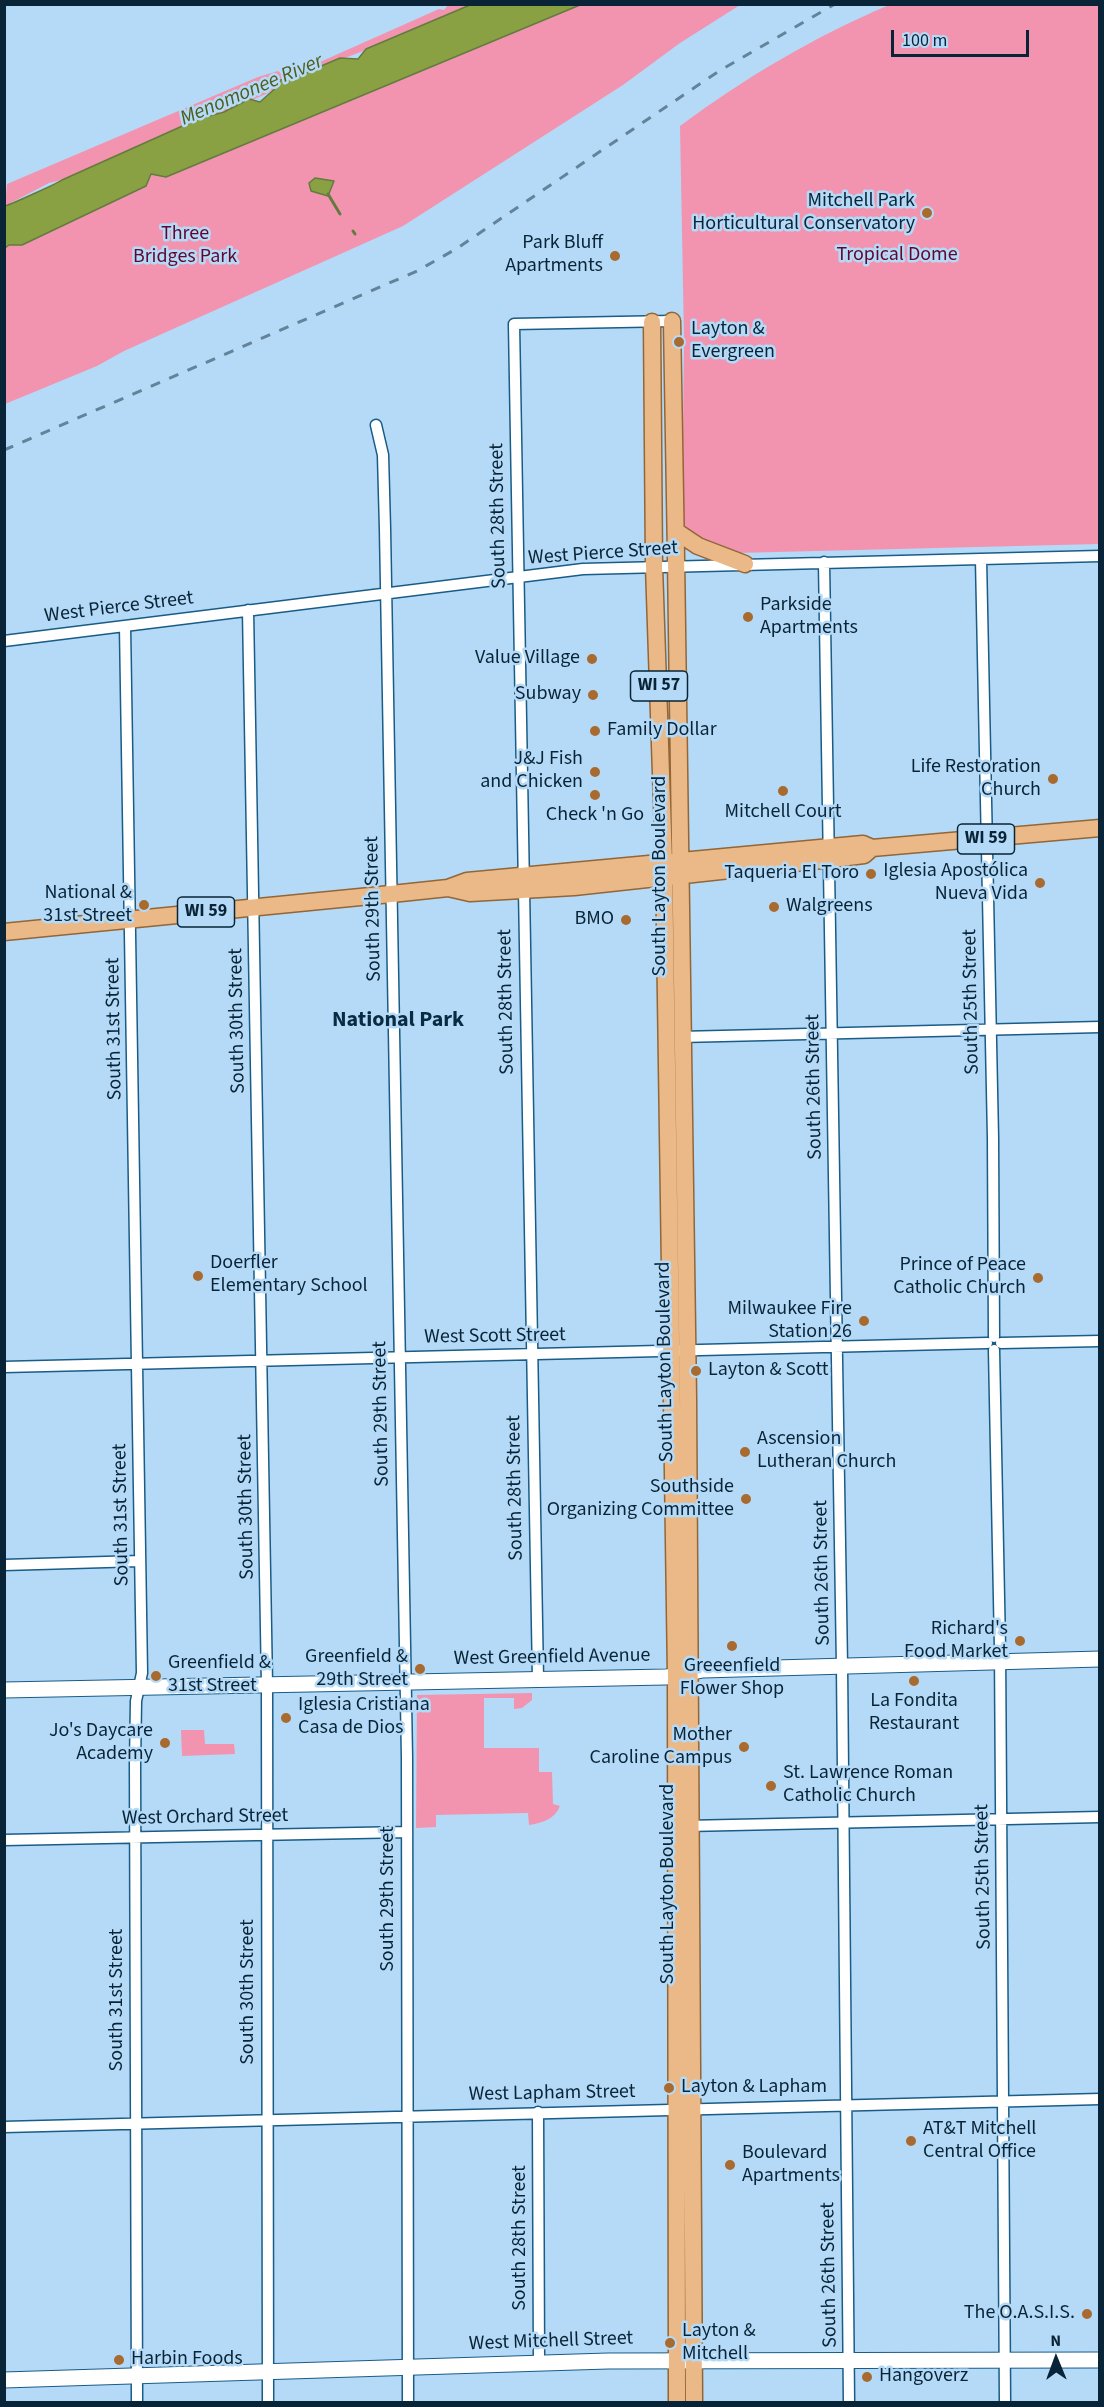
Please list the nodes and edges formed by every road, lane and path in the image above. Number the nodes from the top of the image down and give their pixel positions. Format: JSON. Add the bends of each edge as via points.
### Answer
{"nodes":[{"id":1,"x":672,"y":321,"type":"joint"},
{"id":2,"x":652,"y":322,"type":"junction"},
{"id":3,"x":376,"y":425,"type":"dead end"},
{"id":4,"x":677,"y":532,"type":"junction"},
{"id":5,"x":1100,"y":556,"type":"edge"},
{"id":6,"x":981,"y":559,"type":"junction"},
{"id":7,"x":824,"y":562,"type":"junction"},
{"id":8,"x":745,"y":564,"type":"junction"},
{"id":9,"x":677,"y":565,"type":"junction"},
{"id":10,"x":654,"y":566,"type":"junction"},
{"id":11,"x":519,"y":578,"type":"junction"},
{"id":12,"x":385,"y":593,"type":"junction"},
{"id":13,"x":248,"y":610,"type":"junction"},
{"id":14,"x":125,"y":626,"type":"junction"},
{"id":15,"x":27,"y":638,"type":"junction"},
{"id":16,"x":4,"y":641,"type":"edge"},
{"id":17,"x":4,"y":648,"type":"edge"},
{"id":18,"x":660,"y":718,"type":"junction"},
{"id":19,"x":681,"y":766,"type":"junction"},
{"id":20,"x":1100,"y":828,"type":"edge"},
{"id":21,"x":986,"y":838,"type":"junction"},
{"id":22,"x":830,"y":853,"type":"junction"},
{"id":23,"x":683,"y":868,"type":"junction"},
{"id":24,"x":663,"y":870,"type":"junction"},
{"id":25,"x":524,"y":882,"type":"junction"},
{"id":26,"x":391,"y":894,"type":"junction"},
{"id":27,"x":253,"y":908,"type":"junction"},
{"id":28,"x":131,"y":920,"type":"junction"},
{"id":29,"x":4,"y":932,"type":"edge"},
{"id":30,"x":1100,"y":1027,"type":"edge"},
{"id":31,"x":990,"y":1029,"type":"junction"},
{"id":32,"x":832,"y":1033,"type":"junction"},
{"id":33,"x":664,"y":1037,"type":"junction"},
{"id":34,"x":682,"y":1037,"type":"junction"},
{"id":35,"x":1100,"y":1341,"type":"edge"},
{"id":36,"x":994,"y":1343,"type":"junction"},
{"id":37,"x":837,"y":1347,"type":"junction"},
{"id":38,"x":688,"y":1350,"type":"junction"},
{"id":39,"x":669,"y":1351,"type":"junction"},
{"id":40,"x":531,"y":1353,"type":"junction"},
{"id":41,"x":398,"y":1357,"type":"junction"},
{"id":42,"x":262,"y":1360,"type":"junction"},
{"id":43,"x":137,"y":1362,"type":"junction"},
{"id":44,"x":4,"y":1367,"type":"edge"},
{"id":45,"x":141,"y":1561,"type":"junction"},
{"id":46,"x":4,"y":1565,"type":"edge"},
{"id":47,"x":1100,"y":1659,"type":"edge"},
{"id":48,"x":1000,"y":1661,"type":"junction"},
{"id":49,"x":843,"y":1666,"type":"junction"},
{"id":50,"x":683,"y":1673,"type":"junction"},
{"id":51,"x":538,"y":1679,"type":"junction"},
{"id":52,"x":406,"y":1683,"type":"junction"},
{"id":53,"x":267,"y":1685,"type":"junction"},
{"id":54,"x":139,"y":1688,"type":"junction"},
{"id":55,"x":4,"y":1690,"type":"edge"},
{"id":56,"x":1100,"y":1817,"type":"edge"},
{"id":57,"x":1001,"y":1818,"type":"junction"},
{"id":58,"x":844,"y":1821,"type":"junction"},
{"id":59,"x":683,"y":1826,"type":"junction"},
{"id":60,"x":407,"y":1832,"type":"junction"},
{"id":61,"x":267,"y":1835,"type":"junction"},
{"id":62,"x":135,"y":1837,"type":"junction"},
{"id":63,"x":4,"y":1840,"type":"edge"},
{"id":64,"x":1100,"y":2099,"type":"edge"},
{"id":65,"x":1003,"y":2100,"type":"junction"},
{"id":66,"x":846,"y":2104,"type":"junction"},
{"id":67,"x":685,"y":2109,"type":"junction"},
{"id":68,"x":538,"y":2112,"type":"junction"},
{"id":69,"x":406,"y":2116,"type":"junction"},
{"id":70,"x":268,"y":2120,"type":"junction"},
{"id":71,"x":136,"y":2124,"type":"junction"},
{"id":72,"x":4,"y":2127,"type":"edge"},
{"id":73,"x":685,"y":2360,"type":"junction"},
{"id":74,"x":849,"y":2360,"type":"junction"},
{"id":75,"x":1100,"y":2360,"type":"edge"},
{"id":76,"x":1005,"y":2361,"type":"junction"},
{"id":77,"x":539,"y":2363,"type":"junction"},
{"id":78,"x":407,"y":2367,"type":"junction"},
{"id":79,"x":267,"y":2372,"type":"junction"},
{"id":80,"x":137,"y":2376,"type":"junction"},
{"id":81,"x":4,"y":2380,"type":"edge"},
{"id":82,"x":137,"y":2403,"type":"edge"},
{"id":83,"x":268,"y":2403,"type":"edge"},
{"id":84,"x":408,"y":2403,"type":"edge"},
{"id":85,"x":677,"y":2403,"type":"edge"},
{"id":86,"x":694,"y":2403,"type":"edge"},
{"id":87,"x":849,"y":2403,"type":"edge"},
{"id":88,"x":1005,"y":2403,"type":"edge"}],
"edges":[{"from":1,"to":2,"type":"street"},
{"from":1,"to":4,"type":"main road","name":"South Layton Boulevard","number":"WI 57"},
{"from":2,"to":10,"type":"main road","name":"South Layton Boulevard","number":"WI 57"},
{"from":2,"to":11,"type":"street","name":"South 28th Street","via":[[514,324]]},
{"from":3,"to":12,"type":"street","name":"South 29th Street","via":[[383,455]]},
{"from":4,"to":8,"type":"main road","via":[[698,546]]},
{"from":4,"to":9,"type":"main road","name":"South Layton Boulevard","number":"WI 57"},
{"from":5,"to":6,"type":"street","name":"West Pierce Street"},
{"from":6,"to":7,"type":"street","name":"West Pierce Street"},
{"from":6,"to":21,"type":"street","name":"South 25th Street"},
{"from":7,"to":8,"type":"street","name":"West Pierce Street"},
{"from":7,"to":22,"type":"street","name":"South 26th Street"},
{"from":8,"to":9,"type":"street","name":"West Pierce Street"},
{"from":9,"to":10,"type":"street","name":"West Pierce Street"},
{"from":9,"to":19,"type":"main road","name":"South Layton Boulevard","number":"WI 57"},
{"from":10,"to":11,"type":"street","name":"West Pierce Street","via":[[583,569]]},
{"from":10,"to":18,"type":"main road","name":"South Layton Boulevard","number":"WI 57"},
{"from":11,"to":12,"type":"street","name":"West Pierce Street"},
{"from":11,"to":25,"type":"street","name":"South 28th Street"},
{"from":12,"to":13,"type":"street","name":"West Pierce Street"},
{"from":12,"to":26,"type":"street","name":"South 29th Street"},
{"from":13,"to":14,"type":"street","name":"West Pierce Street"},
{"from":13,"to":27,"type":"street","name":"South 30th Street"},
{"from":14,"to":15,"type":"street","name":"West Pierce Street"},
{"from":14,"to":28,"type":"street","name":"South 31st Street"},
{"from":15,"to":16,"type":"street","name":"West Pierce Street"},
{"from":15,"to":17,"type":"street"},
{"from":18,"to":19,"type":"main road","via":[[666,735],[667,762]]},
{"from":18,"to":24,"type":"main road","name":"South Layton Boulevard","number":"WI 57"},
{"from":19,"to":23,"type":"main road","name":"South Layton Boulevard","number":"WI 57"},
{"from":20,"to":21,"type":"main road","number":"WI 59"},
{"from":21,"to":22,"type":"main road","number":"WI 59","via":[[872,848],[864,855]]},
{"from":21,"to":31,"type":"street","name":"South 25th Street"},
{"from":22,"to":23,"type":"main road","number":"WI 59"},
{"from":22,"to":32,"type":"street","name":"South 26th Street"},
{"from":23,"to":24,"type":"main road","number":"WI 59"},
{"from":23,"to":34,"type":"main road","name":"South Layton Boulevard"},
{"from":24,"to":25,"type":"main road","number":"WI 59"},
{"from":24,"to":33,"type":"main road","name":"South Layton Boulevard"},
{"from":25,"to":26,"type":"main road","number":"WI 59","via":[[467,881],[448,888]]},
{"from":25,"to":40,"type":"street","name":"South 28th Street"},
{"from":26,"to":27,"type":"main road","number":"WI 59"},
{"from":26,"to":41,"type":"street","name":"South 29th Street"},
{"from":27,"to":28,"type":"main road","number":"WI 59"},
{"from":27,"to":42,"type":"street","name":"South 30th Street"},
{"from":28,"to":29,"type":"main road","number":"WI 59"},
{"from":28,"to":43,"type":"street","name":"South 31st Street"},
{"from":30,"to":31,"type":"street"},
{"from":31,"to":32,"type":"street"},
{"from":31,"to":36,"type":"street","name":"South 25th Street"},
{"from":32,"to":34,"type":"street"},
{"from":32,"to":37,"type":"street","name":"South 26th Street"},
{"from":33,"to":34,"type":"street"},
{"from":33,"to":39,"type":"main road","name":"South Layton Boulevard"},
{"from":34,"to":38,"type":"main road","name":"South Layton Boulevard"},
{"from":35,"to":36,"type":"street","name":"West Scott Street"},
{"from":36,"to":37,"type":"street","name":"West Scott Street"},
{"from":36,"to":48,"type":"street","name":"South 25th Street"},
{"from":37,"to":38,"type":"street","name":"West Scott Street"},
{"from":37,"to":49,"type":"street","name":"South 26th Street"},
{"from":38,"to":39,"type":"street","name":"West Scott Street"},
{"from":38,"to":50,"type":"main road","name":"South Layton Boulevard"},
{"from":39,"to":40,"type":"street","name":"West Scott Street"},
{"from":39,"to":50,"type":"main road","name":"South Layton Boulevard"},
{"from":40,"to":41,"type":"street","name":"West Scott Street"},
{"from":40,"to":51,"type":"street","name":"South 28th Street"},
{"from":41,"to":42,"type":"street","name":"West Scott Street"},
{"from":41,"to":52,"type":"street","name":"South 29th Street"},
{"from":42,"to":43,"type":"street","name":"West Scott Street"},
{"from":42,"to":53,"type":"street","name":"South 30th Street"},
{"from":43,"to":44,"type":"street","name":"West Scott Street"},
{"from":43,"to":45,"type":"street","name":"South 31st Street"},
{"from":45,"to":46,"type":"street"},
{"from":45,"to":54,"type":"street","name":"South 31st Street"},
{"from":47,"to":48,"type":"main road","name":"West Greenfield Avenue"},
{"from":48,"to":49,"type":"main road","name":"West Greenfield Avenue"},
{"from":48,"to":57,"type":"street","name":"South 25th Street"},
{"from":49,"to":50,"type":"main road","name":"West Greenfield Avenue"},
{"from":49,"to":58,"type":"street","name":"South 26th Street"},
{"from":50,"to":51,"type":"main road","name":"West Greenfield Avenue"},
{"from":50,"to":59,"type":"main road","name":"South Layton Boulevard"},
{"from":51,"to":52,"type":"main road","name":"West Greenfield Avenue"},
{"from":52,"to":53,"type":"main road","name":"West Greenfield Avenue"},
{"from":52,"to":60,"type":"street","name":"South 29th Street"},
{"from":53,"to":54,"type":"main road","name":"West Greenfield Avenue"},
{"from":53,"to":61,"type":"street","name":"South 30th Street"},
{"from":54,"to":55,"type":"main road","name":"West Greenfield Avenue"},
{"from":54,"to":62,"type":"street","name":"South 31st Street"},
{"from":56,"to":57,"type":"street"},
{"from":57,"to":58,"type":"street"},
{"from":57,"to":65,"type":"street","name":"South 25th Street"},
{"from":58,"to":59,"type":"street"},
{"from":58,"to":66,"type":"street","name":"South 26th Street"},
{"from":59,"to":67,"type":"main road","name":"South Layton Boulevard"},
{"from":60,"to":61,"type":"street","name":"West Orchard Street"},
{"from":60,"to":69,"type":"street","name":"South 29th Street"},
{"from":61,"to":62,"type":"street","name":"West Orchard Street"},
{"from":61,"to":70,"type":"street","name":"South 30th Street"},
{"from":62,"to":63,"type":"street","name":"West Orchard Street"},
{"from":62,"to":71,"type":"street","name":"South 31st Street"},
{"from":64,"to":65,"type":"street","name":"West Lapham Street"},
{"from":65,"to":66,"type":"street","name":"West Lapham Street"},
{"from":65,"to":76,"type":"street","name":"South 25th Street"},
{"from":66,"to":67,"type":"street","name":"West Lapham Street"},
{"from":66,"to":74,"type":"street","name":"South 26th Street"},
{"from":67,"to":68,"type":"street","name":"West Lapham Street"},
{"from":67,"to":73,"type":"main road","name":"South Layton Boulevard"},
{"from":68,"to":69,"type":"street","name":"West Lapham Street"},
{"from":68,"to":77,"type":"street","name":"South 28th Street"},
{"from":69,"to":70,"type":"street","name":"West Lapham Street"},
{"from":69,"to":78,"type":"street","name":"South 29th Street"},
{"from":70,"to":71,"type":"street","name":"West Lapham Street"},
{"from":70,"to":79,"type":"street","name":"South 30th Street"},
{"from":71,"to":72,"type":"street","name":"West Lapham Street"},
{"from":71,"to":80,"type":"street","name":"South 31st Street"},
{"from":73,"to":74,"type":"main road","name":"West Mitchell Street"},
{"from":73,"to":77,"type":"main road","name":"West Mitchell Street"},
{"from":73,"to":85,"type":"main road","name":"South Layton Boulevard"},
{"from":73,"to":86,"type":"main road","name":"South Layton Boulevard"},
{"from":74,"to":76,"type":"main road","name":"West Mitchell Street"},
{"from":74,"to":87,"type":"street","name":"South 26th Street"},
{"from":75,"to":76,"type":"main road","name":"West Mitchell Street"},
{"from":76,"to":88,"type":"street","name":"South 25th Street"},
{"from":77,"to":78,"type":"main road","name":"West Mitchell Street"},
{"from":78,"to":79,"type":"main road","name":"West Mitchell Street"},
{"from":78,"to":84,"type":"street","name":"South 29th Street"},
{"from":79,"to":80,"type":"main road","name":"West Mitchell Street"},
{"from":79,"to":83,"type":"street","name":"South 30th Street"},
{"from":80,"to":81,"type":"main road","name":"West Mitchell Street"},
{"from":80,"to":82,"type":"street","name":"South 31st Street"}]}
